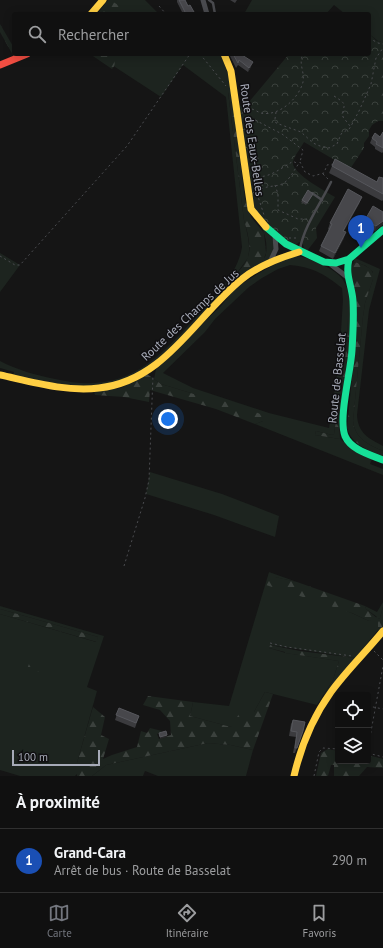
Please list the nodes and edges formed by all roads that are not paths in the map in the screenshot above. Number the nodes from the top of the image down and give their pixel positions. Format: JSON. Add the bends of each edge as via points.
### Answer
{"nodes":[{"id":1,"x":103,"y":0,"type":"edge"},
{"id":2,"x":206,"y":1,"type":"edge"},
{"id":3,"x":93,"y":12,"type":"edge"},
{"id":4,"x":207,"y":12,"type":"edge"},
{"id":5,"x":215,"y":12,"type":"edge"},
{"id":6,"x":22,"y":56,"type":"edge"},
{"id":7,"x":225,"y":56,"type":"edge"},
{"id":8,"x":0,"y":65,"type":"edge"},
{"id":9,"x":331,"y":182,"type":"road end"},
{"id":10,"x":312,"y":193,"type":"edge"},
{"id":11,"x":322,"y":200,"type":"junction"},
{"id":12,"x":383,"y":230,"type":"edge"},
{"id":13,"x":275,"y":237,"type":"junction"},
{"id":14,"x":299,"y":252,"type":"junction"},
{"id":15,"x":349,"y":259,"type":"junction"},
{"id":16,"x":329,"y":263,"type":"junction"},
{"id":17,"x":268,"y":264,"type":"junction"},
{"id":18,"x":346,"y":277,"type":"junction"},
{"id":19,"x":0,"y":375,"type":"edge"},
{"id":20,"x":383,"y":460,"type":"edge"},
{"id":21,"x":383,"y":631,"type":"edge"},
{"id":22,"x":294,"y":776,"type":"edge"}],
"edges":[{"from":1,"to":3,"type":"street"},
{"from":2,"to":4,"type":"street"},
{"from":2,"to":5,"type":"lane","via":[[213,3]]},
{"from":6,"to":8,"type":"street"},
{"from":7,"to":13,"type":"street","name":"Route des Eaux-Belles","via":[[231,71],[251,209]]},
{"from":9,"to":11,"type":"lane"},
{"from":10,"to":11,"type":"lane"},
{"from":11,"to":14,"type":"lane"},
{"from":12,"to":15,"type":"street"},
{"from":13,"to":14,"type":"street","name":"Route des Eaux-Belles"},
{"from":13,"to":17,"type":"street","via":[[276,249]]},
{"from":14,"to":16,"type":"street","name":"Route des Eaux-Belles"},
{"from":14,"to":17,"type":"street","name":"Route des Champs de Jus"},
{"from":15,"to":16,"type":"street"},
{"from":15,"to":18,"type":"street","name":"Route de Basselat"},
{"from":16,"to":18,"type":"street"},
{"from":17,"to":19,"type":"street","name":"Route des Champs de Jus","via":[[236,284],[192,331],[154,366],[127,382],[89,389],[56,387]]},
{"from":18,"to":20,"type":"street","name":"Route de Basselat","via":[[352,292],[353,331],[343,431],[356,447]]},
{"from":21,"to":22,"type":"street","via":[[324,702],[306,741]]}]}
